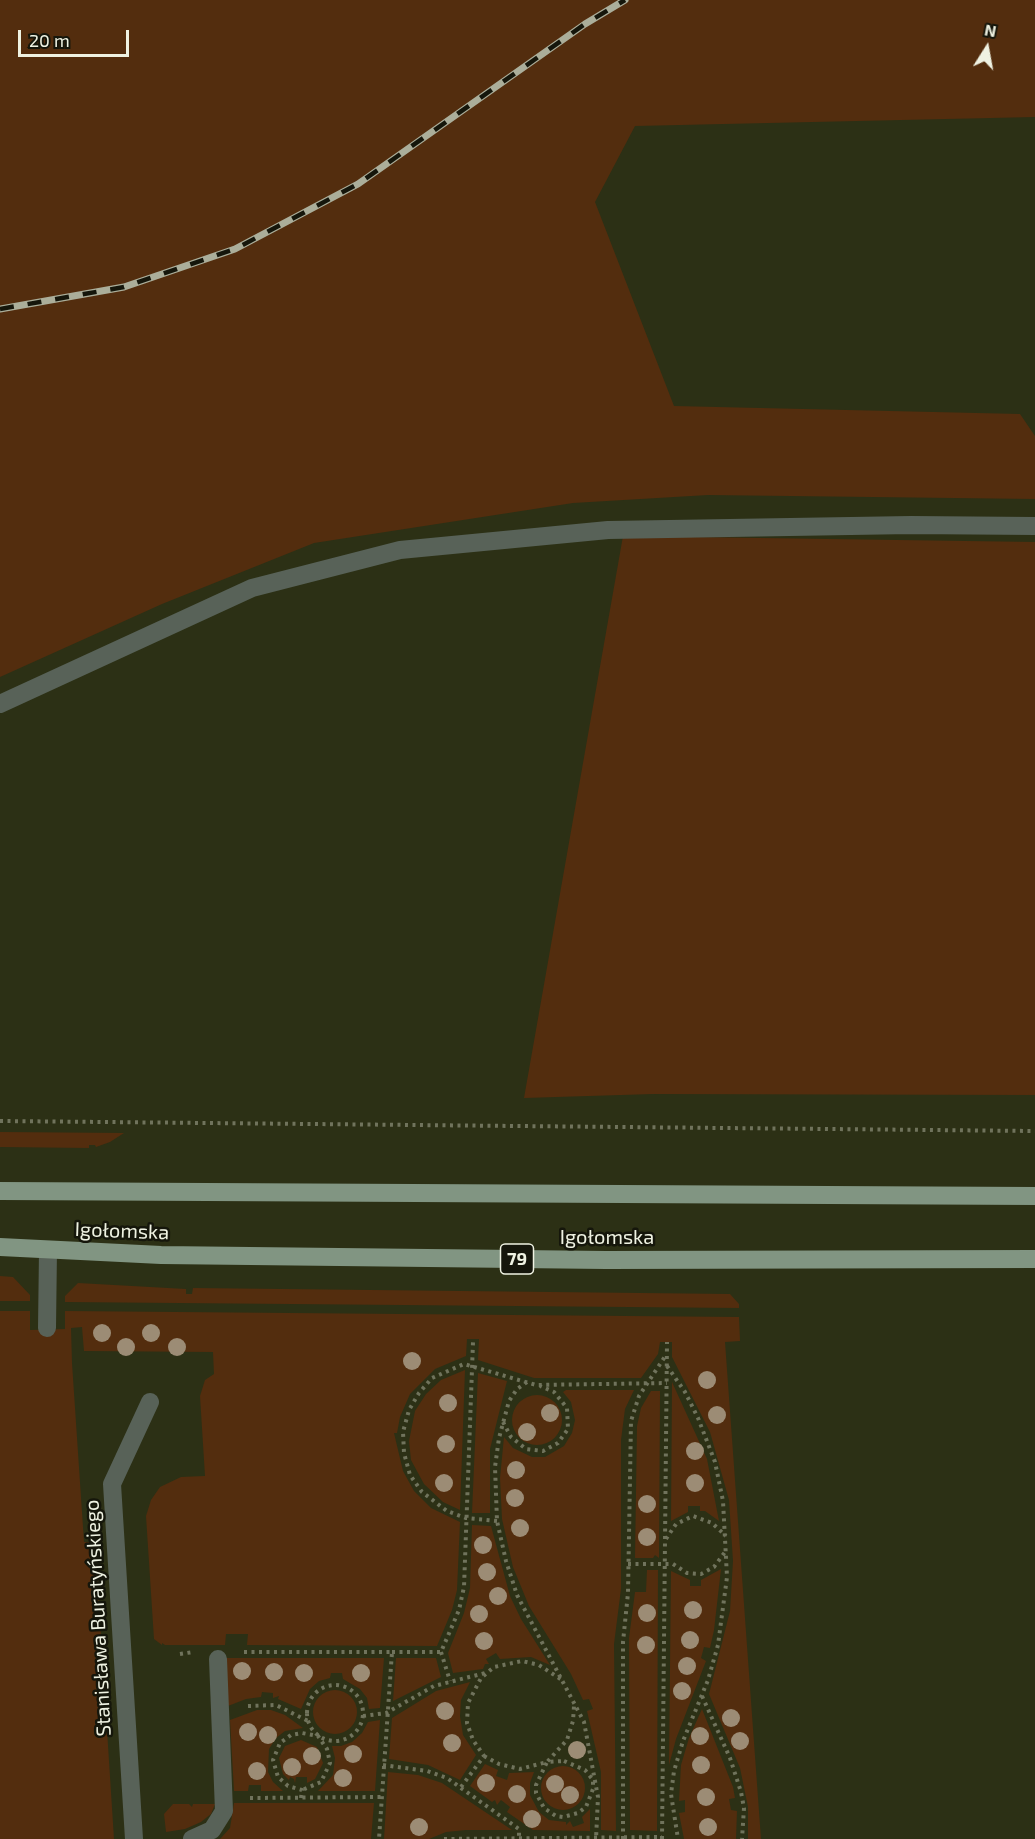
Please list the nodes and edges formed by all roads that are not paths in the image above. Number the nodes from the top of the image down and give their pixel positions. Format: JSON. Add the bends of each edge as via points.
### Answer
{"nodes":[{"id":1,"x":1035,"y":526,"type":"edge"},
{"id":2,"x":0,"y":704,"type":"edge"},
{"id":3,"x":0,"y":1191,"type":"edge"},
{"id":4,"x":1035,"y":1196,"type":"edge"},
{"id":5,"x":0,"y":1247,"type":"edge"},
{"id":6,"x":48,"y":1250,"type":"junction"},
{"id":7,"x":1035,"y":1259,"type":"edge"},
{"id":8,"x":47,"y":1328,"type":"dead end"},
{"id":9,"x":150,"y":1402,"type":"dead end"},
{"id":10,"x":218,"y":1659,"type":"road end"},
{"id":11,"x":134,"y":1839,"type":"edge"},
{"id":12,"x":192,"y":1839,"type":"edge"}],
"edges":[{"from":1,"to":2,"type":"lane","via":[[608,530],[400,550],[252,588]]},
{"from":3,"to":4,"type":"main road","name":"Igołomska"},
{"from":5,"to":6,"type":"main road","name":"Igołomska","number":"79"},
{"from":6,"to":7,"type":"main road","name":"Igołomska","number":"79","via":[[606,1260]]},
{"from":6,"to":8,"type":"lane"},
{"from":9,"to":11,"type":"lane","name":"Stanisława Buratyńskiego","via":[[112,1484]]},
{"from":10,"to":12,"type":"lane","via":[[224,1811],[212,1830]]}]}
